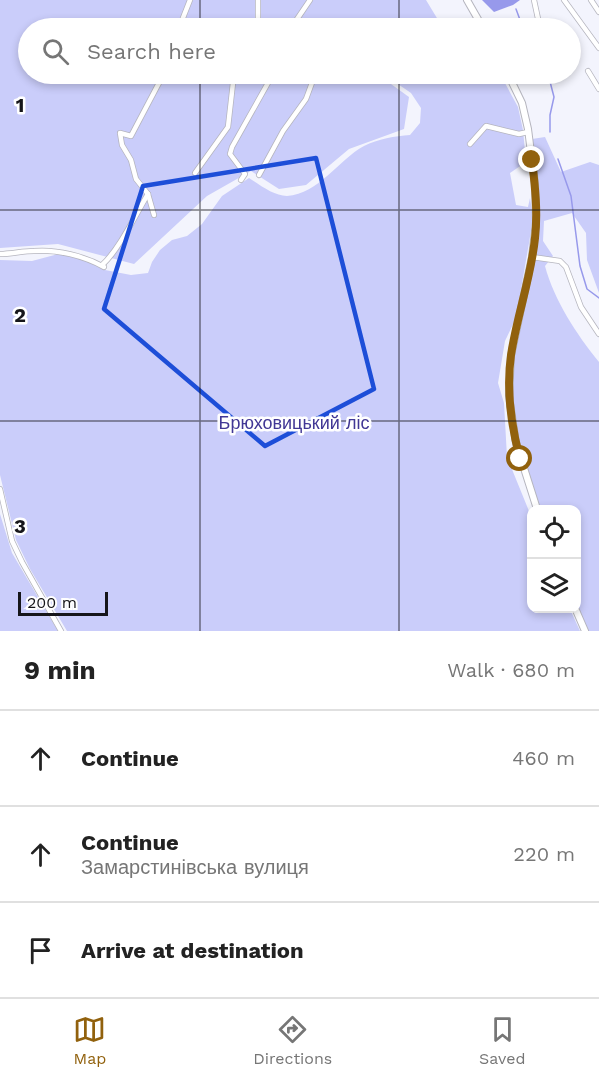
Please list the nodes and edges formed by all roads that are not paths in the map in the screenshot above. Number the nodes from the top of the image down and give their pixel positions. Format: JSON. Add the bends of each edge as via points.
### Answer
{"nodes":[{"id":1,"x":190,"y":0,"type":"edge"},
{"id":2,"x":258,"y":0,"type":"edge"},
{"id":3,"x":310,"y":0,"type":"edge"},
{"id":4,"x":467,"y":0,"type":"edge"},
{"id":5,"x":534,"y":0,"type":"edge"},
{"id":6,"x":564,"y":0,"type":"edge"},
{"id":7,"x":591,"y":0,"type":"edge"},
{"id":8,"x":599,"y":12,"type":"edge"},
{"id":9,"x":184,"y":18,"type":"edge"},
{"id":10,"x":258,"y":18,"type":"edge"},
{"id":11,"x":298,"y":18,"type":"edge"},
{"id":12,"x":477,"y":18,"type":"edge"},
{"id":13,"x":537,"y":18,"type":"edge"},
{"id":14,"x":577,"y":18,"type":"edge"},
{"id":15,"x":581,"y":23,"type":"edge"},
{"id":16,"x":599,"y":48,"type":"edge"},
{"id":17,"x":588,"y":71,"type":"dead end"},
{"id":18,"x":158,"y":84,"type":"edge"},
{"id":19,"x":233,"y":84,"type":"edge"},
{"id":20,"x":267,"y":84,"type":"edge"},
{"id":21,"x":312,"y":84,"type":"edge"},
{"id":22,"x":513,"y":84,"type":"edge"},
{"id":23,"x":599,"y":89,"type":"edge"},
{"id":24,"x":528,"y":132,"type":"junction"},
{"id":25,"x":470,"y":144,"type":"dead end"},
{"id":26,"x":195,"y":173,"type":"dead end"},
{"id":27,"x":259,"y":175,"type":"dead end"},
{"id":28,"x":241,"y":180,"type":"dead end"},
{"id":29,"x":148,"y":194,"type":"junction"},
{"id":30,"x":154,"y":215,"type":"dead end"},
{"id":31,"x":0,"y":254,"type":"edge"},
{"id":32,"x":532,"y":257,"type":"junction"},
{"id":33,"x":599,"y":334,"type":"edge"},
{"id":34,"x":0,"y":489,"type":"edge"},
{"id":35,"x":535,"y":505,"type":"edge"},
{"id":36,"x":577,"y":613,"type":"edge"},
{"id":37,"x":62,"y":631,"type":"edge"},
{"id":38,"x":585,"y":631,"type":"edge"}],
"edges":[{"from":1,"to":9,"type":"street"},
{"from":2,"to":10,"type":"street"},
{"from":3,"to":11,"type":"street"},
{"from":4,"to":12,"type":"main road"},
{"from":5,"to":13,"type":"street"},
{"from":6,"to":14,"type":"street"},
{"from":7,"to":8,"type":"street"},
{"from":15,"to":16,"type":"street"},
{"from":17,"to":23,"type":"street"},
{"from":18,"to":29,"type":"street","via":[[131,136],[120,133],[136,178]]},
{"from":19,"to":26,"type":"street","via":[[228,127]]},
{"from":20,"to":28,"type":"street","via":[[230,154],[244,174]]},
{"from":21,"to":27,"type":"street"},
{"from":22,"to":24,"type":"main road","via":[[522,103]]},
{"from":24,"to":25,"type":"street","via":[[519,134],[486,126]]},
{"from":24,"to":32,"type":"main road","via":[[536,203]]},
{"from":29,"to":30,"type":"street"},
{"from":29,"to":31,"type":"street","via":[[103,266],[54,251]]},
{"from":32,"to":33,"type":"street","via":[[560,261],[566,267],[581,307]]},
{"from":32,"to":35,"type":"main road","via":[[509,385],[516,444]]},
{"from":34,"to":37,"type":"street","via":[[12,541]]},
{"from":36,"to":38,"type":"main road"}]}
